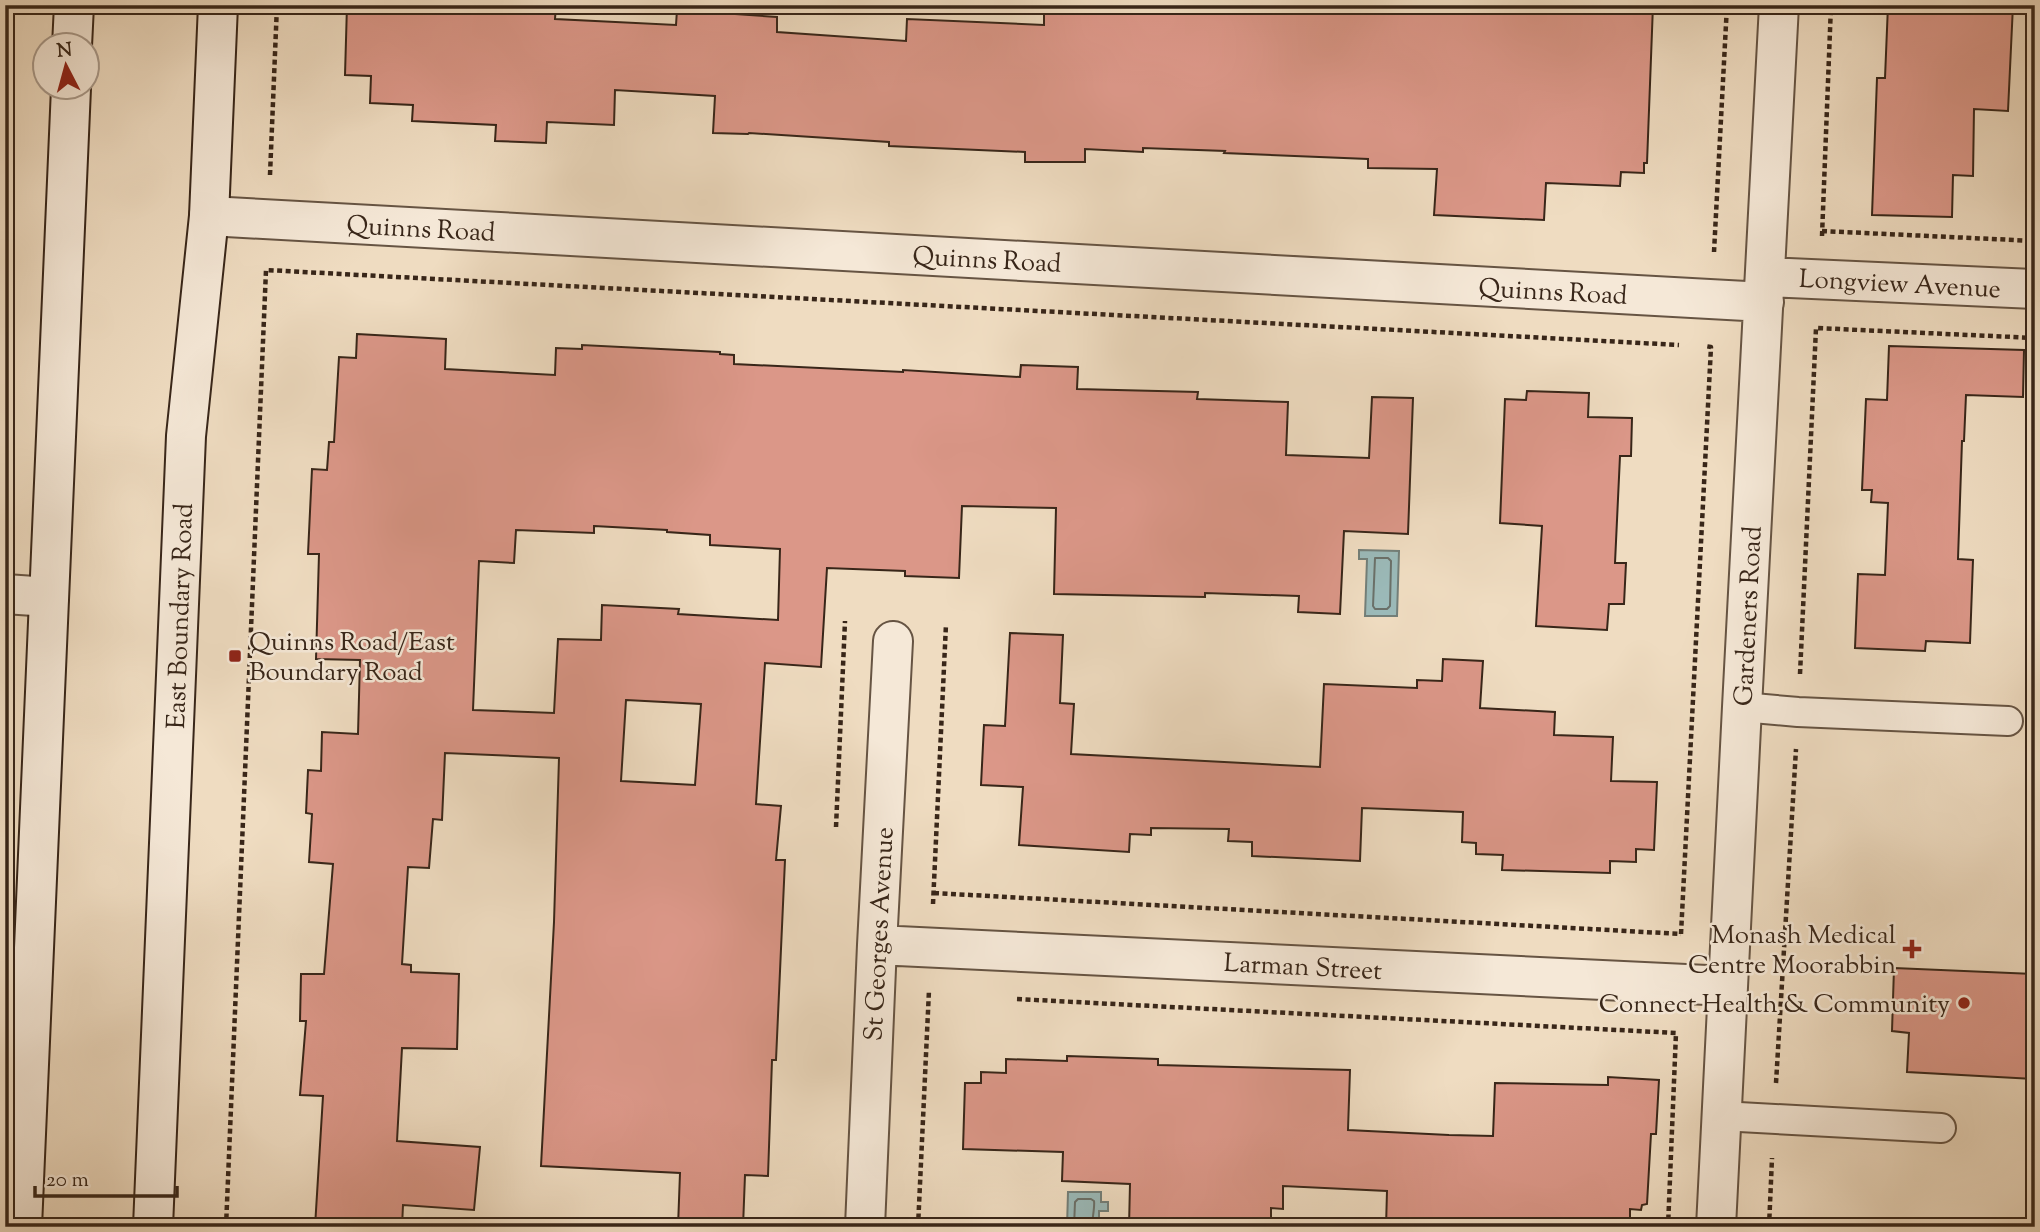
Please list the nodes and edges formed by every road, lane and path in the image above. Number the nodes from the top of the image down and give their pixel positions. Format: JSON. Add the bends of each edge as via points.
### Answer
{"nodes":[{"id":1,"x":74,"y":5,"type":"edge"},
{"id":2,"x":218,"y":5,"type":"edge"},
{"id":3,"x":277,"y":5,"type":"edge"},
{"id":4,"x":1727,"y":5,"type":"edge"},
{"id":5,"x":1779,"y":5,"type":"edge"},
{"id":6,"x":1832,"y":5,"type":"edge"},
{"id":7,"x":73,"y":32,"type":"edge"},
{"id":8,"x":70,"y":102,"type":"edge"},
{"id":9,"x":209,"y":216,"type":"junction"},
{"id":10,"x":268,"y":219,"type":"junction"},
{"id":11,"x":1822,"y":231,"type":"junction"},
{"id":12,"x":2035,"y":241,"type":"edge"},
{"id":13,"x":1714,"y":252,"type":"dead end"},
{"id":14,"x":266,"y":270,"type":"junction"},
{"id":15,"x":1819,"y":279,"type":"junction"},
{"id":16,"x":2035,"y":289,"type":"edge"},
{"id":17,"x":1765,"y":290,"type":"junction"},
{"id":18,"x":1816,"y":328,"type":"dead end"},
{"id":19,"x":1684,"y":345,"type":"dead end"},
{"id":20,"x":1697,"y":346,"type":"dead end"},
{"id":21,"x":5,"y":594,"type":"edge"},
{"id":22,"x":49,"y":597,"type":"junction"},
{"id":23,"x":893,"y":641,"type":"dead end"},
{"id":24,"x":1742,"y":707,"type":"junction"},
{"id":25,"x":2008,"y":721,"type":"dead end"},
{"id":26,"x":1681,"y":934,"type":"dead end"},
{"id":27,"x":877,"y":945,"type":"junction"},
{"id":28,"x":1728,"y":986,"type":"junction"},
{"id":29,"x":1012,"y":999,"type":"dead end"},
{"id":30,"x":1721,"y":1116,"type":"junction"},
{"id":31,"x":1941,"y":1128,"type":"dead end"},
{"id":32,"x":22,"y":1227,"type":"edge"},
{"id":33,"x":153,"y":1227,"type":"edge"},
{"id":34,"x":226,"y":1227,"type":"edge"},
{"id":35,"x":865,"y":1227,"type":"edge"},
{"id":36,"x":1668,"y":1227,"type":"edge"},
{"id":37,"x":1716,"y":1227,"type":"edge"}],
"edges":[{"from":1,"to":7,"type":"street"},
{"from":2,"to":9,"type":"street","name":"East Boundary Road"},
{"from":3,"to":10,"type":"path"},
{"from":4,"to":13,"type":"path"},
{"from":5,"to":17,"type":"street","name":"Gardeners Road"},
{"from":6,"to":11,"type":"path"},
{"from":8,"to":22,"type":"street"},
{"from":9,"to":10,"type":"street","name":"Quinns Road"},
{"from":9,"to":33,"type":"street","name":"East Boundary Road","via":[[186,436]]},
{"from":10,"to":14,"type":"path"},
{"from":10,"to":17,"type":"street","name":"Quinns Road"},
{"from":11,"to":12,"type":"path"},
{"from":11,"to":15,"type":"path"},
{"from":14,"to":19,"type":"path"},
{"from":14,"to":34,"type":"path"},
{"from":15,"to":16,"type":"street","name":"Longview Avenue"},
{"from":15,"to":17,"type":"street","name":"Longview Avenue"},
{"from":15,"to":18,"type":"path"},
{"from":17,"to":24,"type":"street","name":"Gardeners Road"},
{"from":20,"to":26,"type":"path","via":[[1711,347]]},
{"from":21,"to":22,"type":"street"},
{"from":22,"to":32,"type":"street"},
{"from":23,"to":27,"type":"street","name":"St Georges Avenue"},
{"from":24,"to":25,"type":"lane"},
{"from":24,"to":28,"type":"street","name":"Gardeners Road"},
{"from":27,"to":28,"type":"street","name":"Larman Street"},
{"from":27,"to":35,"type":"street","name":"St Georges Avenue"},
{"from":28,"to":30,"type":"street","name":"Gardeners Road"},
{"from":29,"to":36,"type":"path","via":[[1676,1033]]},
{"from":30,"to":31,"type":"lane"},
{"from":30,"to":37,"type":"street","name":"Gardeners Road"}]}
